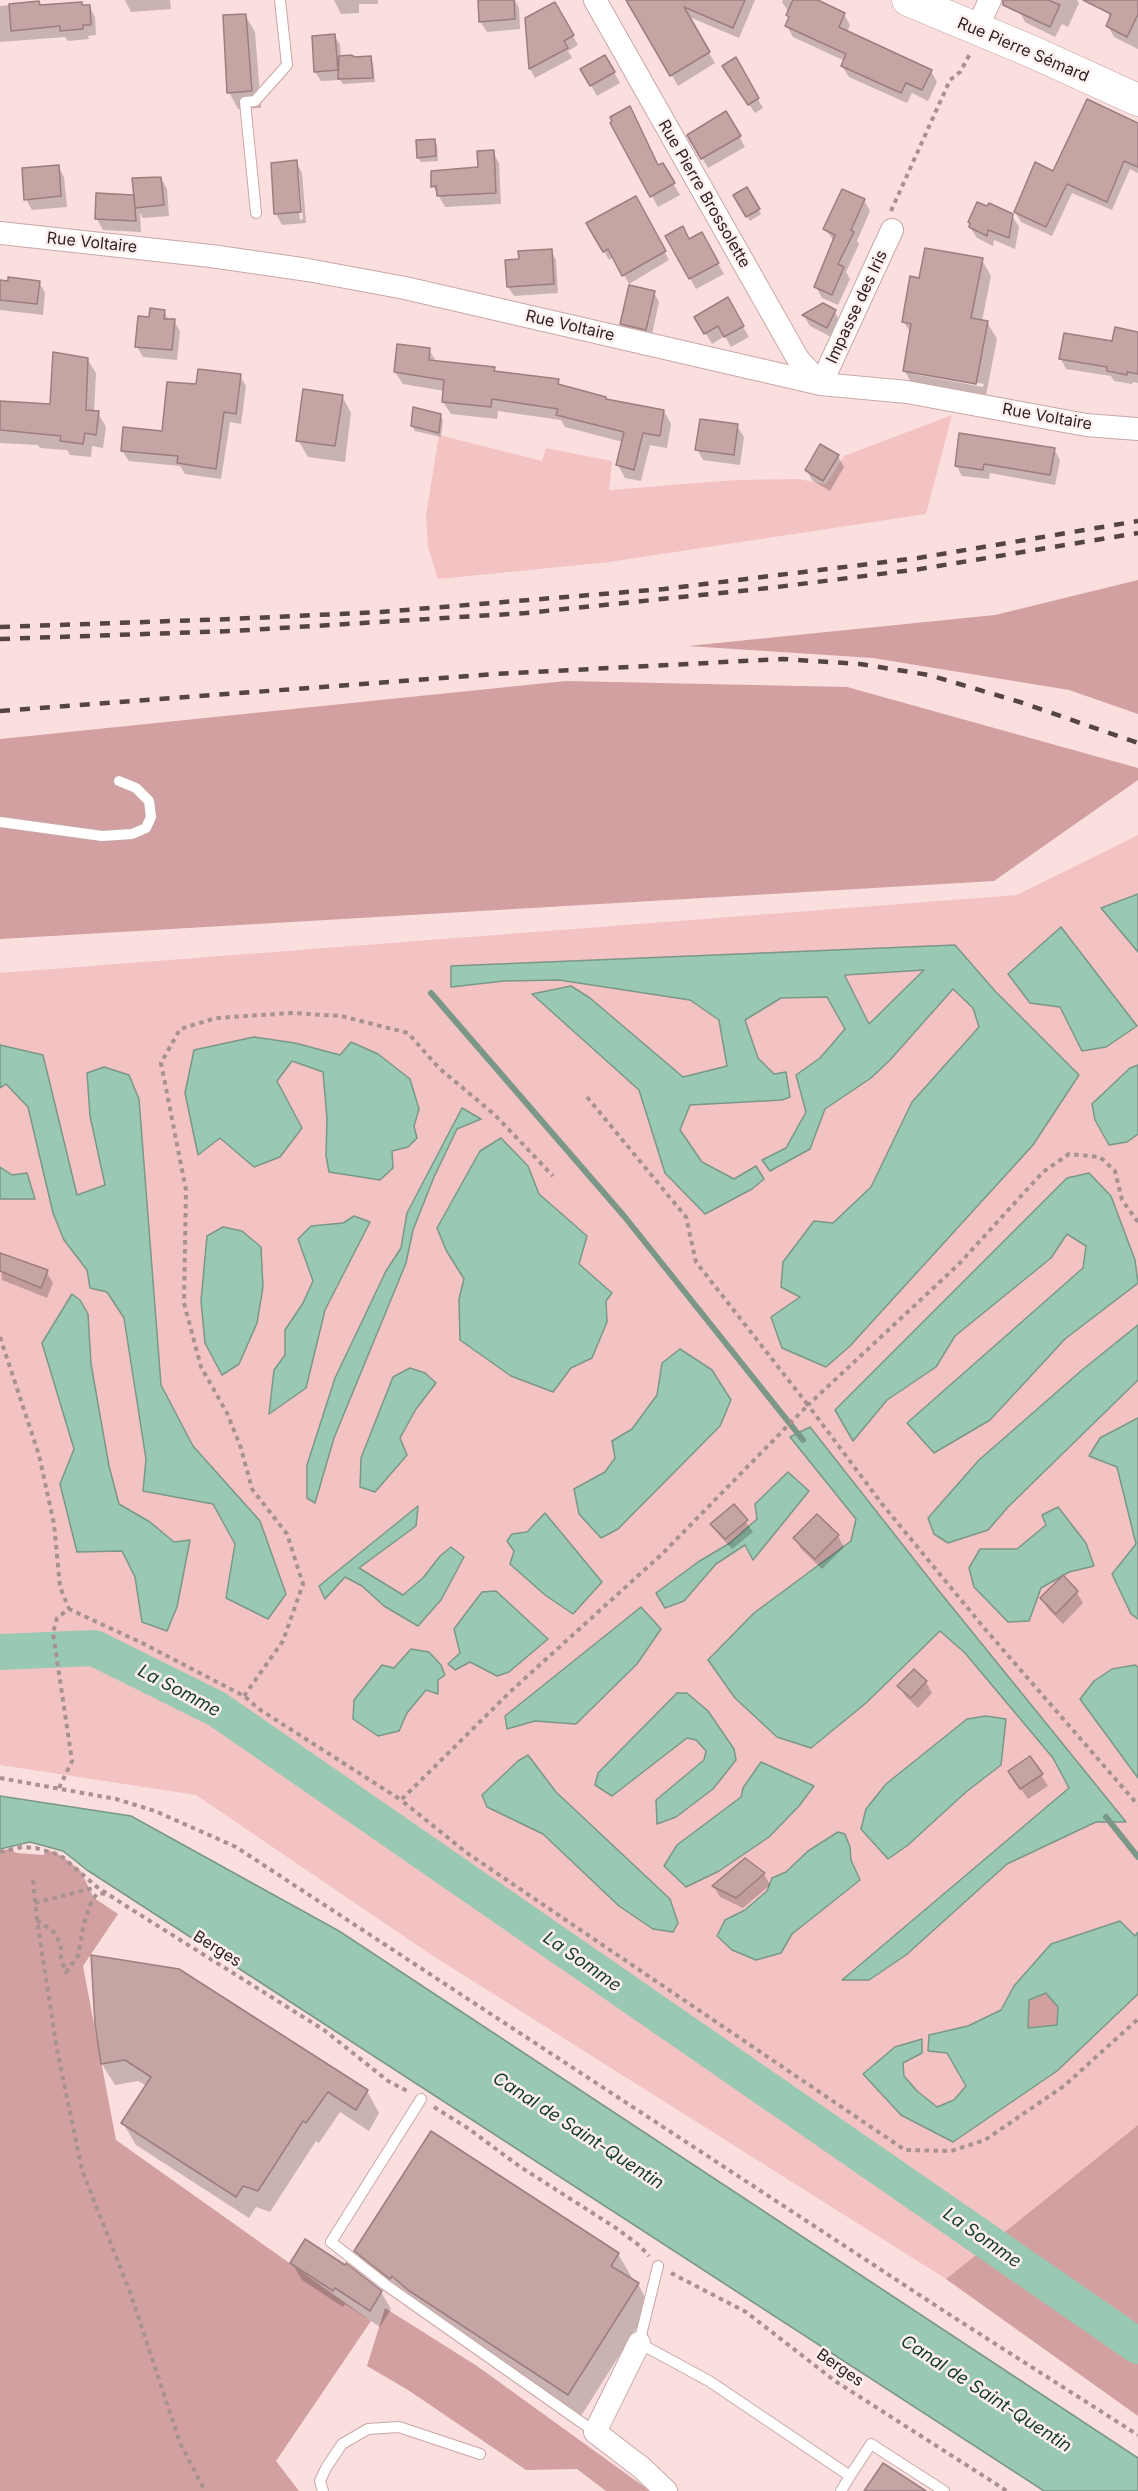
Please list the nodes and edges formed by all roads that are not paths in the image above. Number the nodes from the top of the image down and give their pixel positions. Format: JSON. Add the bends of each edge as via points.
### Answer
{"nodes":[{"id":1,"x":280,"y":0,"type":"edge"},
{"id":2,"x":595,"y":0,"type":"edge"},
{"id":3,"x":908,"y":0,"type":"edge"},
{"id":4,"x":990,"y":0,"type":"edge"},
{"id":5,"x":976,"y":30,"type":"junction"},
{"id":6,"x":1138,"y":100,"type":"edge"},
{"id":7,"x":256,"y":213,"type":"dead end"},
{"id":8,"x":892,"y":230,"type":"road end"},
{"id":9,"x":0,"y":233,"type":"edge"},
{"id":10,"x":821,"y":384,"type":"junction"},
{"id":11,"x":1138,"y":429,"type":"edge"},
{"id":12,"x":119,"y":781,"type":"dead end"},
{"id":13,"x":0,"y":822,"type":"edge"},
{"id":14,"x":421,"y":2099,"type":"road end"},
{"id":15,"x":658,"y":2266,"type":"road end"},
{"id":16,"x":639,"y":2343,"type":"junction"},
{"id":17,"x":596,"y":2432,"type":"junction"},
{"id":18,"x":480,"y":2454,"type":"dead end"},
{"id":19,"x":850,"y":2476,"type":"junction"},
{"id":20,"x":323,"y":2491,"type":"edge"},
{"id":21,"x":666,"y":2491,"type":"edge"},
{"id":22,"x":841,"y":2491,"type":"edge"},
{"id":23,"x":944,"y":2491,"type":"edge"}],
"edges":[{"from":1,"to":7,"type":"lane","via":[[287,65],[255,100],[245,102]]},
{"from":2,"to":10,"type":"street","name":"Rue Pierre Brossolette","via":[[798,359]]},
{"from":3,"to":5,"type":"main road","name":"Rue Pierre Sémard"},
{"from":4,"to":5,"type":"street"},
{"from":5,"to":6,"type":"main road","name":"Rue Pierre Sémard"},
{"from":8,"to":10,"type":"street","name":"Impasse des Iris"},
{"from":9,"to":10,"type":"street","name":"Rue Voltaire","via":[[308,270],[405,288]]},
{"from":10,"to":11,"type":"street","name":"Rue Voltaire","via":[[907,392],[1086,425]]},
{"from":12,"to":13,"type":"lane","via":[[136,788],[149,801],[151,817],[146,828],[132,834],[102,836]]},
{"from":14,"to":17,"type":"lane","via":[[331,2242]]},
{"from":15,"to":16,"type":"lane"},
{"from":16,"to":17,"type":"street"},
{"from":16,"to":19,"type":"lane","via":[[709,2381]]},
{"from":17,"to":21,"type":"street"},
{"from":18,"to":20,"type":"lane","via":[[399,2427],[368,2429],[342,2444],[320,2481]]},
{"from":19,"to":22,"type":"lane"},
{"from":19,"to":23,"type":"lane","via":[[871,2444]]}]}
